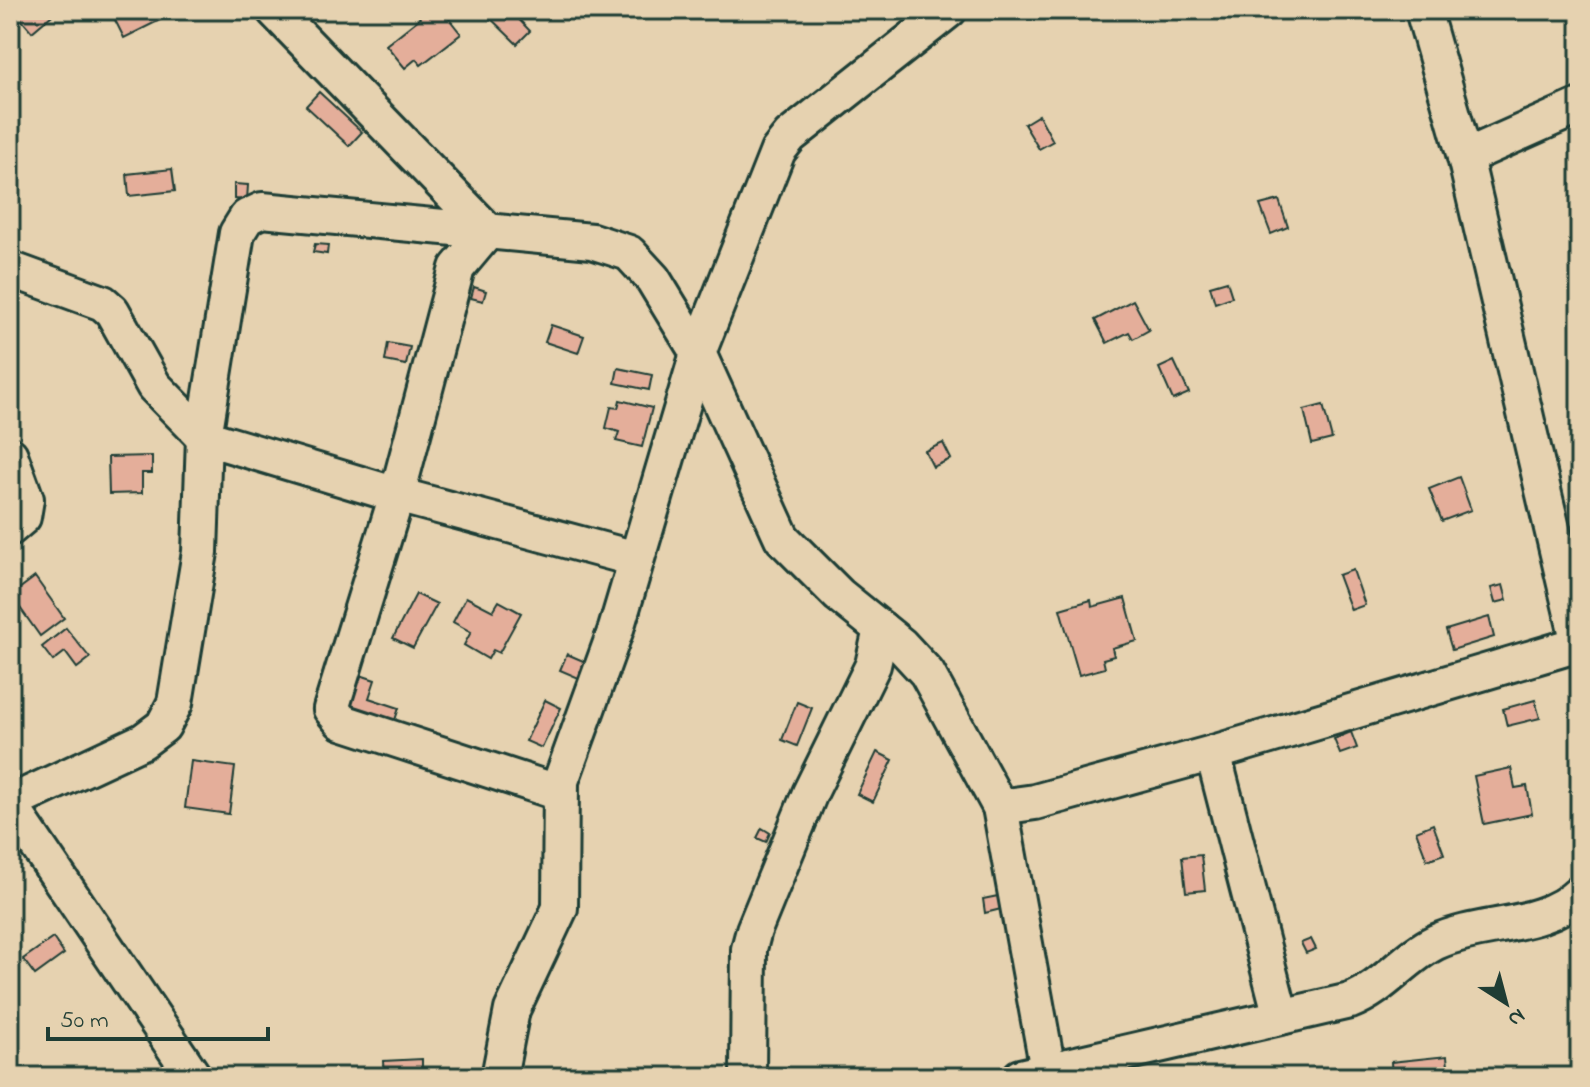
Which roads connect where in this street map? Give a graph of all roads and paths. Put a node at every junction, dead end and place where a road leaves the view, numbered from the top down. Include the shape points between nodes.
1 (274, 10) edge
2 (949, 10) edge
3 (1423, 10) edge
4 (1580, 106) edge
5 (1465, 157) junction
6 (488, 231) junction
7 (10, 269) edge
8 (698, 353) junction
9 (204, 437) junction
10 (10, 455) edge
11 (397, 495) junction
12 (10, 528) edge
13 (636, 559) junction
14 (881, 629) junction
15 (1580, 646) edge
16 (1213, 753) junction
17 (560, 793) junction
18 (10, 804) edge
19 (1000, 807) junction
20 (1580, 893) edge
21 (1281, 1017) junction
22 (1034, 1074) edge
23 (194, 1077) edge
24 (499, 1077) edge
25 (748, 1077) edge

1 - 6 street
2 - 8 street via 778,151
3 - 5 street
4 - 5 street
5 - 15 street
6 - 8 street via 592,241 629,253 653,279
6 - 9 street via 262,210 247,217 237,233
6 - 11 street via 457,268
7 - 9 street via 103,303 154,386
8 - 13 street
8 - 14 street via 782,538
9 - 11 street
9 - 18 street via 200,552 175,703 163,726 143,741
10 - 12 street via 26,499 23,517
11 - 13 street
11 - 17 street via 331,709 335,717
13 - 17 street
14 - 19 street via 927,673
14 - 25 street via 873,665 810,793 754,930 749,949
15 - 16 street
16 - 19 street
16 - 21 street
17 - 24 street via 560,908 512,1010
18 - 23 street
19 - 22 street
20 - 21 street via 1557,910 1435,943 1370,993
21 - 22 street

